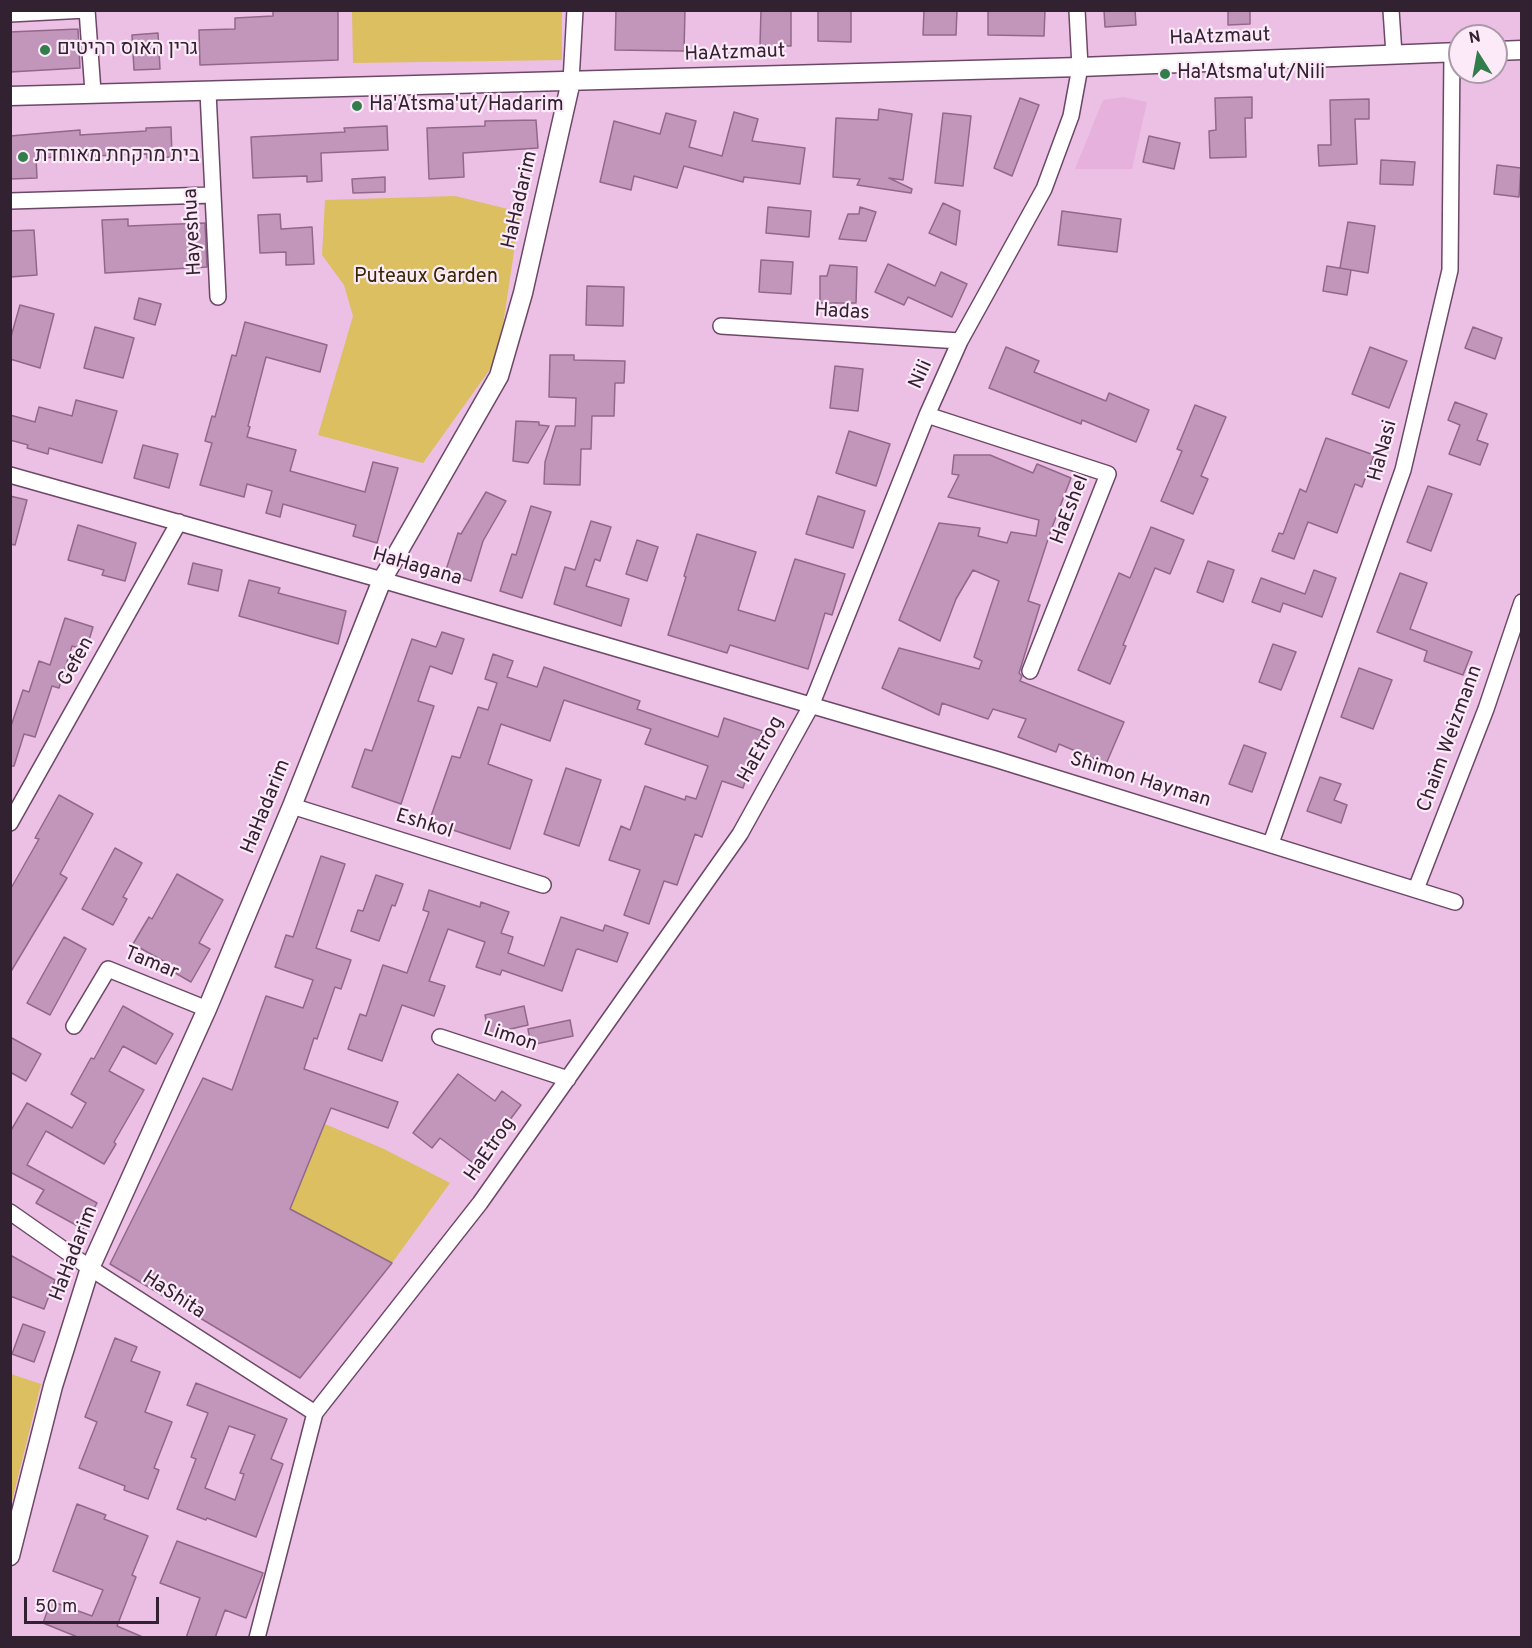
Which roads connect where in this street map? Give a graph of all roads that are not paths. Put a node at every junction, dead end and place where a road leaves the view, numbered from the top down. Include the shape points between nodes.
1 (87, 10) edge
2 (575, 10) edge
3 (1077, 10) edge
4 (1391, 10) edge
5 (10, 14) edge
6 (1448, 52) edge
7 (1394, 54) junction
8 (1080, 67) junction
9 (571, 81) junction
10 (1455, 84) edge
11 (93, 92) junction
12 (208, 92) junction
13 (10, 96) edge
14 (213, 195) junction
15 (10, 201) edge
16 (218, 297) dead end
17 (721, 326) dead end
18 (960, 340) junction
19 (927, 415) junction
20 (10, 475) edge
21 (179, 522) junction
22 (382, 580) junction
23 (1521, 602) edge
24 (1030, 671) dead end
25 (811, 706) junction
26 (292, 806) junction
27 (11, 822) edge
28 (1271, 843) junction
29 (543, 885) dead end
30 (1416, 889) junction
31 (1455, 902) dead end
32 (207, 1009) junction
33 (74, 1026) dead end
34 (440, 1037) dead end
35 (568, 1079) junction
36 (10, 1212) edge
37 (90, 1268) junction
38 (315, 1413) junction
39 (10, 1556) edge
40 (256, 1638) edge

1 - 5 street
1 - 11 street
2 - 9 street
3 - 8 street, Nili
4 - 7 street
6 - 7 street, HaAtzmaut
7 - 8 street, HaAtzmaut
8 - 9 street, HaAtzmaut
8 - 18 street, Nili via 1071,116 1044,189
9 - 12 street, HaAtzmaut
9 - 22 street, HaHadarim via 499,376
10 - 28 street, HaNasi via 1450,270 1403,470
11 - 12 street, HaAtzmaut
11 - 13 street, HaAtzmaut
12 - 14 street, Hayeshua
14 - 15 street
14 - 16 street, Hayeshua
17 - 18 street, Hadas
18 - 19 street, Nili
19 - 24 street, HaEshel via 1108,474
19 - 25 street, Nili
20 - 21 street, HaHagana
21 - 22 street, HaHagana
21 - 27 street, Gefen
22 - 25 street, HaHagana
22 - 26 street, HaHadarim
23 - 30 street, Chaim Weizmann via 1486,709
25 - 28 street, Shimon Hayman
25 - 35 street, HaEtrog via 740,834
26 - 29 street, Eshkol
26 - 32 street, HaHadarim
28 - 30 street, Shimon Hayman
30 - 31 street, Shimon Hayman
32 - 33 street, Tamar via 108,969
32 - 37 street, HaHadarim
34 - 35 street, Limon
35 - 38 street, HaEtrog via 480,1203
36 - 37 street, HaShita
37 - 38 street, HaShita
37 - 39 street, HaHadarim via 53,1386
38 - 40 street, HaEtrog

